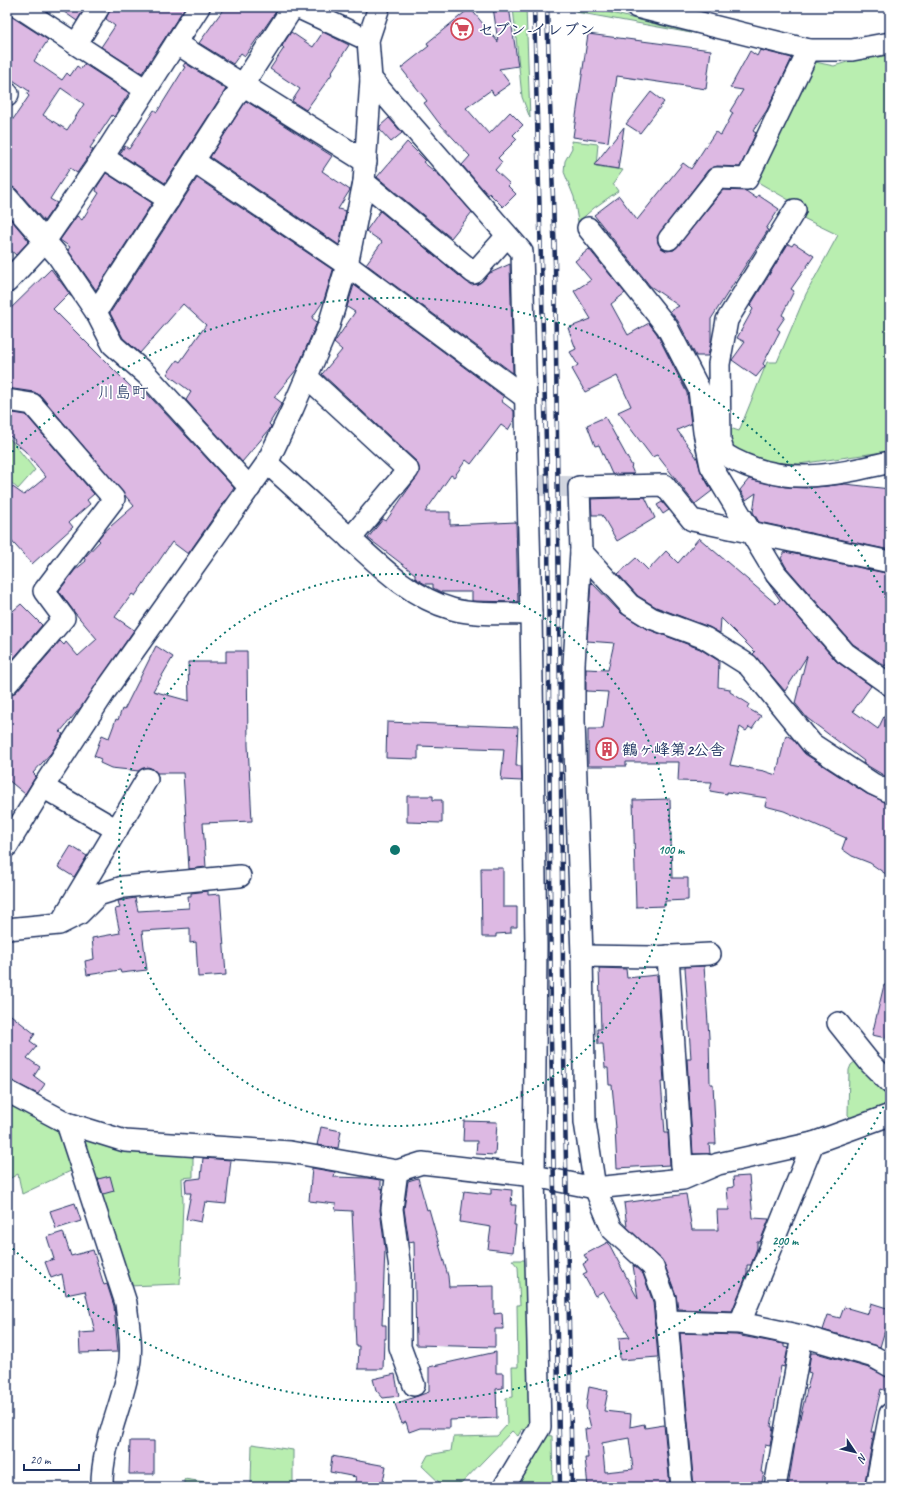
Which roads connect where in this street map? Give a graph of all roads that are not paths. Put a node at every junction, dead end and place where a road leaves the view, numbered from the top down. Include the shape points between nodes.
1 (19, 7) edge
2 (99, 7) edge
3 (199, 7) edge
4 (379, 7) edge
5 (637, 7) edge
6 (301, 8) edge
7 (368, 40) junction
8 (77, 43) junction
9 (176, 43) junction
10 (890, 43) edge
11 (809, 50) junction
12 (371, 79) junction
13 (243, 85) junction
14 (146, 90) junction
15 (7, 93) edge
16 (7, 96) edge
17 (103, 157) junction
18 (194, 161) junction
19 (365, 172) junction
20 (8, 199) edge
21 (168, 200) junction
22 (795, 210) dead end
23 (588, 228) dead end
24 (507, 236) junction
25 (669, 239) dead end
26 (45, 241) junction
27 (347, 265) junction
28 (7, 282) edge
29 (96, 312) junction
30 (307, 377) junction
31 (526, 398) junction
32 (7, 400) edge
33 (713, 443) junction
34 (267, 462) junction
35 (890, 462) edge
36 (250, 488) junction
37 (751, 533) junction
38 (350, 539) junction
39 (581, 551) junction
40 (890, 562) edge
41 (531, 614) junction
42 (7, 684) edge
43 (890, 685) edge
44 (147, 779) dead end
45 (43, 786) junction
46 (890, 792) edge
47 (117, 830) junction
48 (7, 846) edge
49 (240, 876) dead end
50 (59, 924) junction
51 (7, 929) edge
52 (710, 954) dead end
53 (582, 956) junction
54 (668, 956) junction
55 (838, 1023) dead end
56 (890, 1083) edge
57 (7, 1091) edge
58 (890, 1114) edge
59 (67, 1123) junction
60 (813, 1143) junction
61 (718, 1164) junction
62 (397, 1171) junction
63 (534, 1176) junction
64 (595, 1188) junction
65 (666, 1321) junction
66 (740, 1323) junction
67 (802, 1336) junction
68 (890, 1366) edge
69 (414, 1385) dead end
70 (890, 1414) edge
71 (102, 1487) edge
72 (504, 1487) edge
73 (682, 1487) edge
74 (775, 1487) edge
75 (876, 1487) edge

1 - 8 street
2 - 8 street
3 - 9 street
4 - 7 street
5 - 11 street
6 - 7 street
6 - 13 street
7 - 12 street
8 - 14 street
9 - 13 street
9 - 14 street
10 - 11 street via 852,50
11 - 25 street via 747,179 717,178
12 - 19 street
12 - 24 street
13 - 18 street
13 - 19 street
14 - 17 street
15 - 16 street
17 - 21 street
17 - 26 street
18 - 21 street
18 - 27 street
19 - 24 street via 474,273
19 - 27 street
20 - 26 street
21 - 29 street
22 - 33 street via 726,320 718,364
23 - 33 street via 667,327 700,389
24 - 31 street via 522,252
26 - 28 street
26 - 29 street
27 - 30 street via 329,325
27 - 31 street
29 - 36 street via 113,345 147,375
30 - 34 street
30 - 38 street via 408,470
31 - 41 street
32 - 42 street via 32,404 114,499 44,591 64,618
33 - 35 street via 740,464 784,476 842,473
33 - 37 street via 711,466
34 - 36 street
34 - 38 street
36 - 45 street via 148,630
37 - 39 street via 692,520 664,486 579,487
37 - 40 street
37 - 43 street via 776,574 845,653
38 - 41 street via 386,573 438,605 481,613
39 - 46 street via 630,605 651,618 704,638 748,665 812,744 873,784
39 - 53 street via 574,664 574,721
41 - 63 street via 536,946
44 - 47 street
45 - 47 street
45 - 48 street
47 - 50 street
49 - 50 street via 124,887 98,895 79,914
50 - 51 street
52 - 54 street
53 - 54 street
53 - 64 street via 585,1122
54 - 61 street via 682,1166
55 - 56 street via 870,1063
57 - 59 street
58 - 60 street
59 - 62 street via 125,1141 290,1152
59 - 71 street via 126,1302 129,1332 130,1365 105,1451
60 - 61 street
60 - 66 street
61 - 64 street via 683,1179
62 - 63 street via 422,1163
62 - 69 street via 392,1209 400,1269 400,1347
63 - 64 street
63 - 72 street via 540,1427
64 - 65 street via 612,1229 653,1267 665,1299
65 - 66 street
65 - 73 street
66 - 67 street
67 - 68 street via 874,1357
67 - 74 street
70 - 75 street

